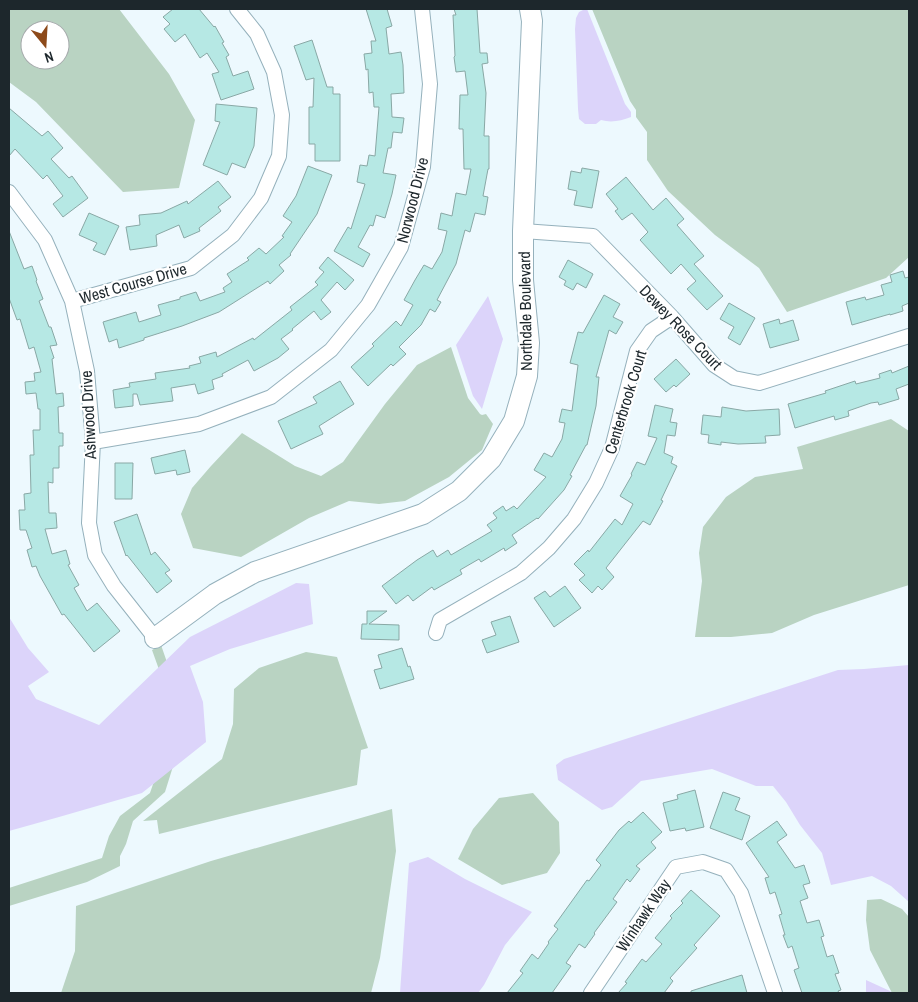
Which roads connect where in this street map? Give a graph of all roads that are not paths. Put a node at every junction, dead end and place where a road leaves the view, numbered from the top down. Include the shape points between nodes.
1 (237, 9) edge
2 (422, 9) edge
3 (530, 9) edge
4 (9, 192) edge
5 (523, 230) junction
6 (72, 301) junction
7 (672, 317) junction
8 (909, 336) edge
9 (93, 442) junction
10 (436, 634) dead end
11 (155, 638) joint
12 (591, 993) edge
13 (775, 993) edge

1 - 6 street, West Course Drive via 257,34 274,72 282,115 279,156 261,198 233,235 191,268
2 - 9 street, Norwood Drive via 430,84 423,167 401,247 368,305 331,350 271,397 199,424
3 - 5 street, Northdale Boulevard
4 - 6 street, Ashwood Drive via 45,240
5 - 7 street, Dewey Rose Court via 593,236
5 - 11 street, Northdale Boulevard via 523,280 529,343 527,376 514,421 491,459 459,492 422,514 255,572 215,594
6 - 9 street, Ashwood Drive via 87,371
7 - 8 street, Dewey Rose Court via 714,365 734,378 758,383
7 - 10 street, Centerbrook Court via 651,331 637,352 612,448 596,484 574,519 521,573 440,620
9 - 11 street, Ashwood Drive via 89,524 95,555 114,586
12 - 13 street, Winhawk Way via 676,867 703,862 726,870 741,893

